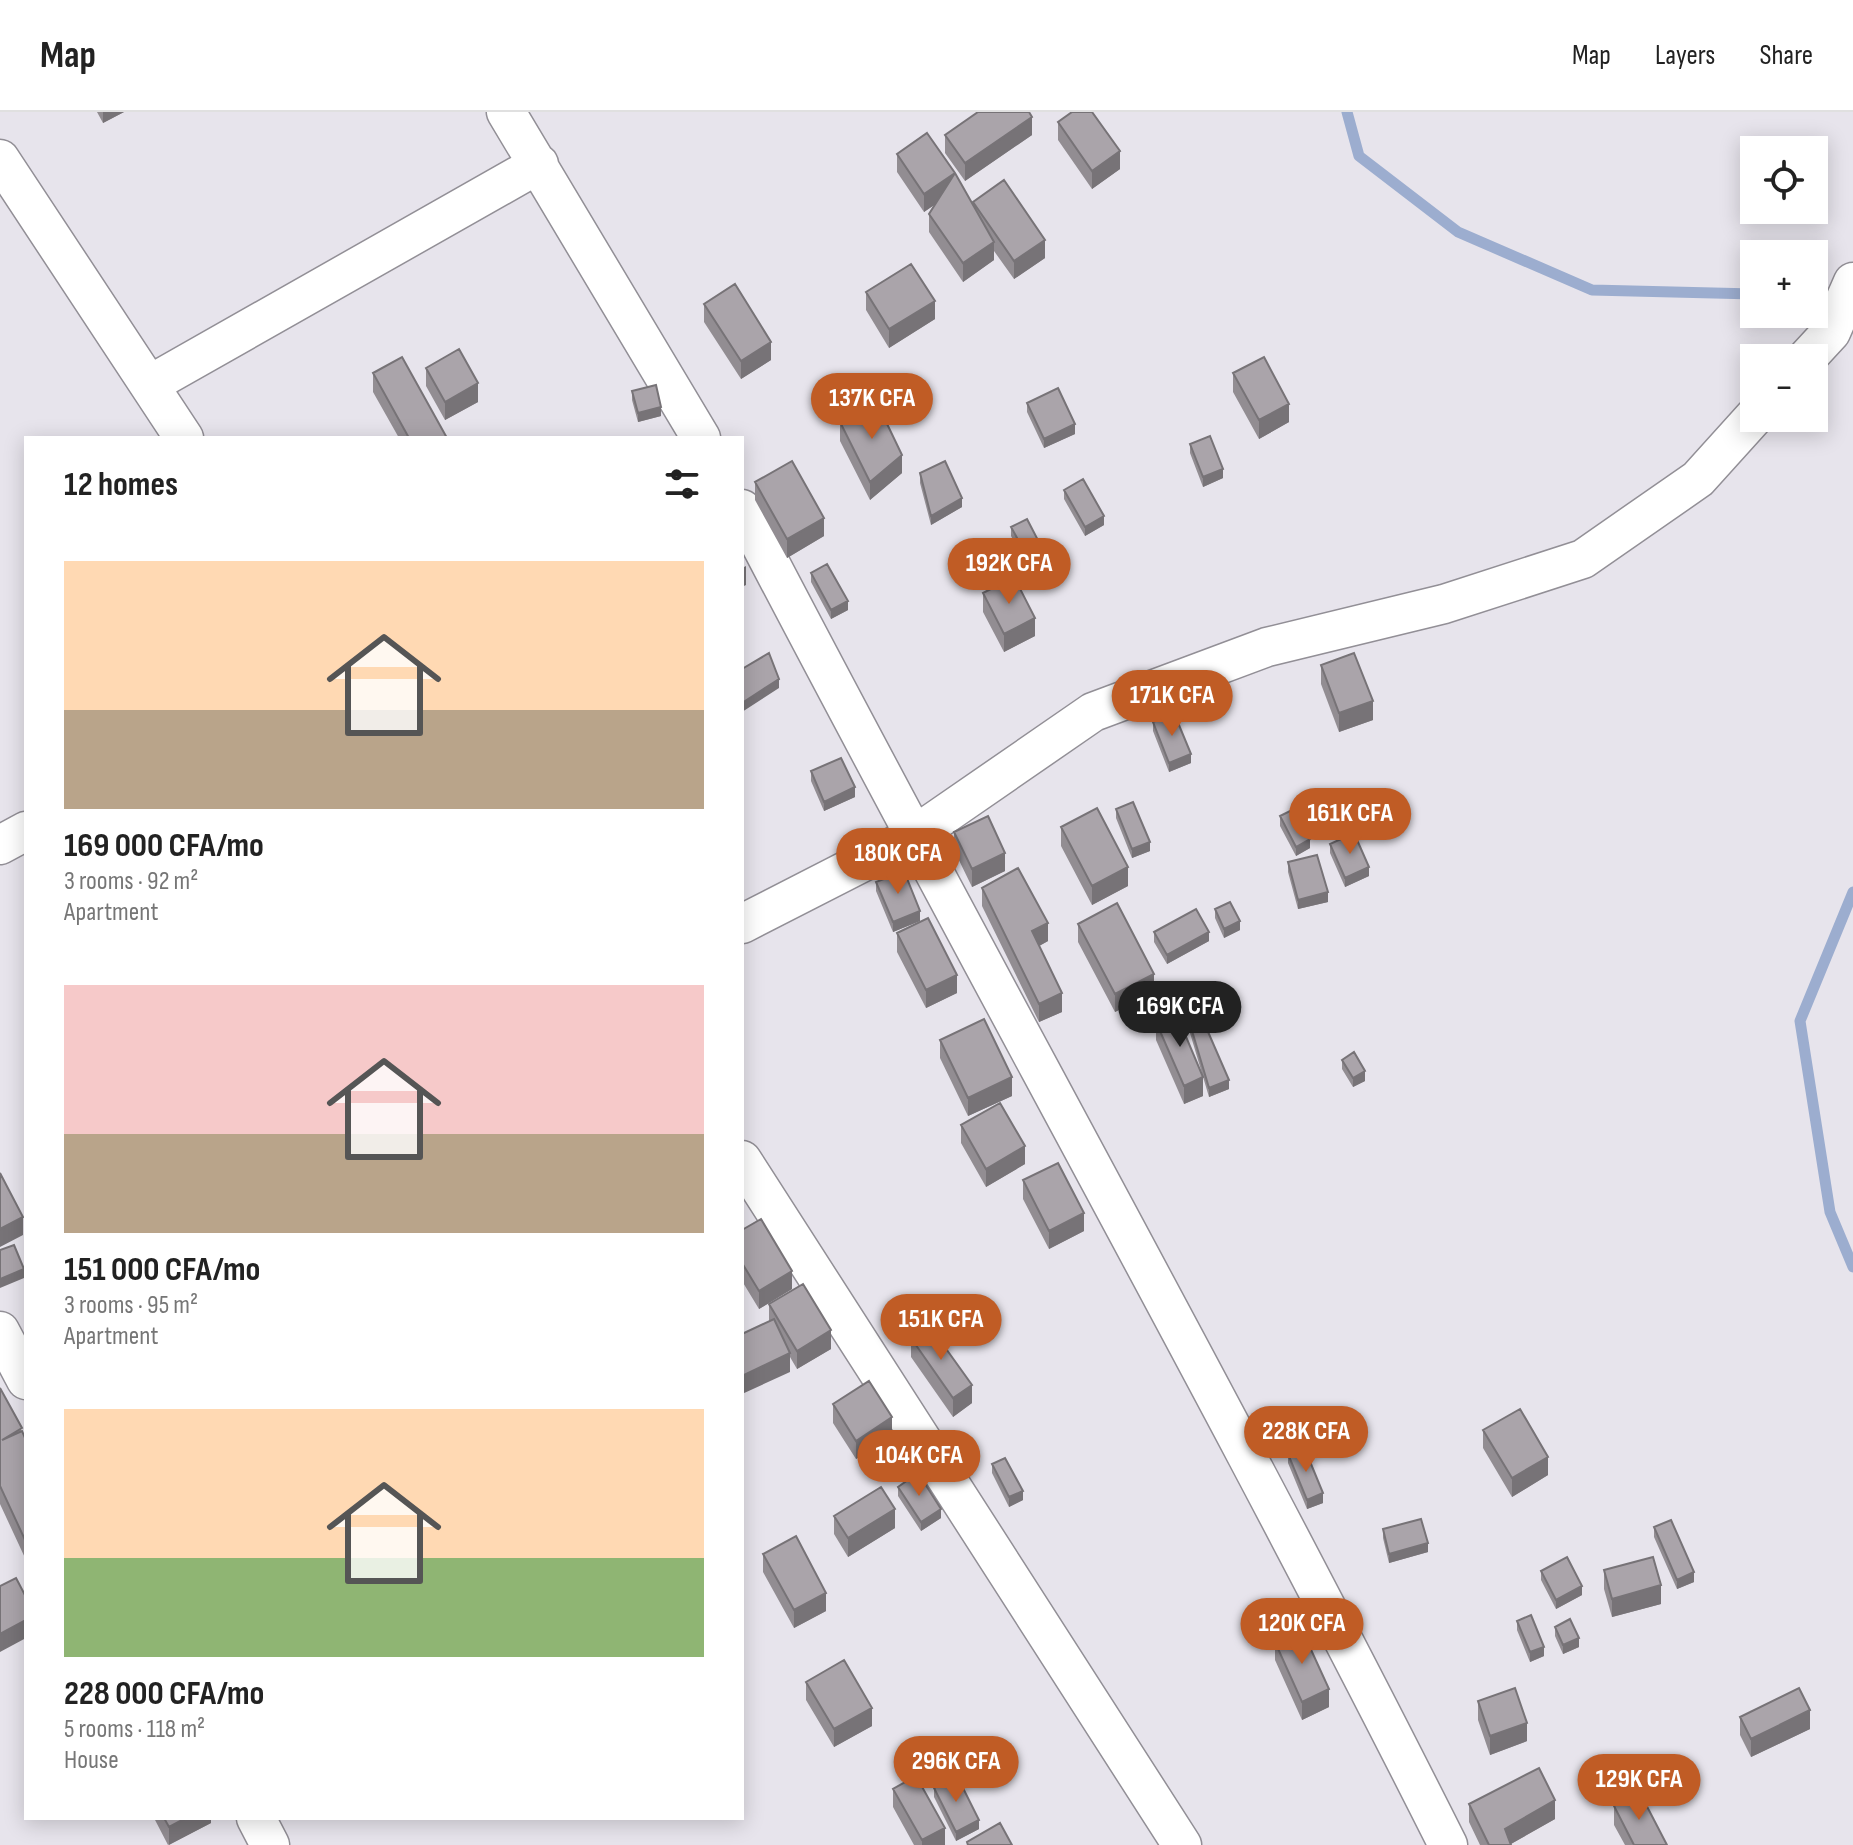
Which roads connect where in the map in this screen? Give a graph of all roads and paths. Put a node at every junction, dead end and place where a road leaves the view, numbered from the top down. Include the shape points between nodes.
1 (506, 112) edge
2 (0, 159) edge
3 (539, 164) junction
4 (1853, 282) edge
5 (1820, 344) edge
6 (149, 385) junction
7 (1740, 432) edge
8 (183, 436) edge
9 (700, 436) edge
10 (744, 513) edge
11 (24, 832) edge
12 (912, 837) junction
13 (0, 845) edge
14 (744, 923) edge
15 (744, 1163) edge
16 (24, 1315) edge
17 (0, 1329) edge
18 (24, 1376) edge
19 (257, 1820) edge
20 (270, 1845) edge
21 (1182, 1845) edge
22 (1448, 1845) edge

1 - 3 street
2 - 6 street
3 - 6 street
3 - 9 street
4 - 5 street via 1831,332
6 - 8 street
7 - 12 street via 1698,479 1583,559 1444,604 1267,647 1093,712
10 - 12 street
11 - 13 street
12 - 14 street
12 - 22 street via 1309,1567
15 - 21 street
16 - 17 street
17 - 18 street
19 - 20 street

